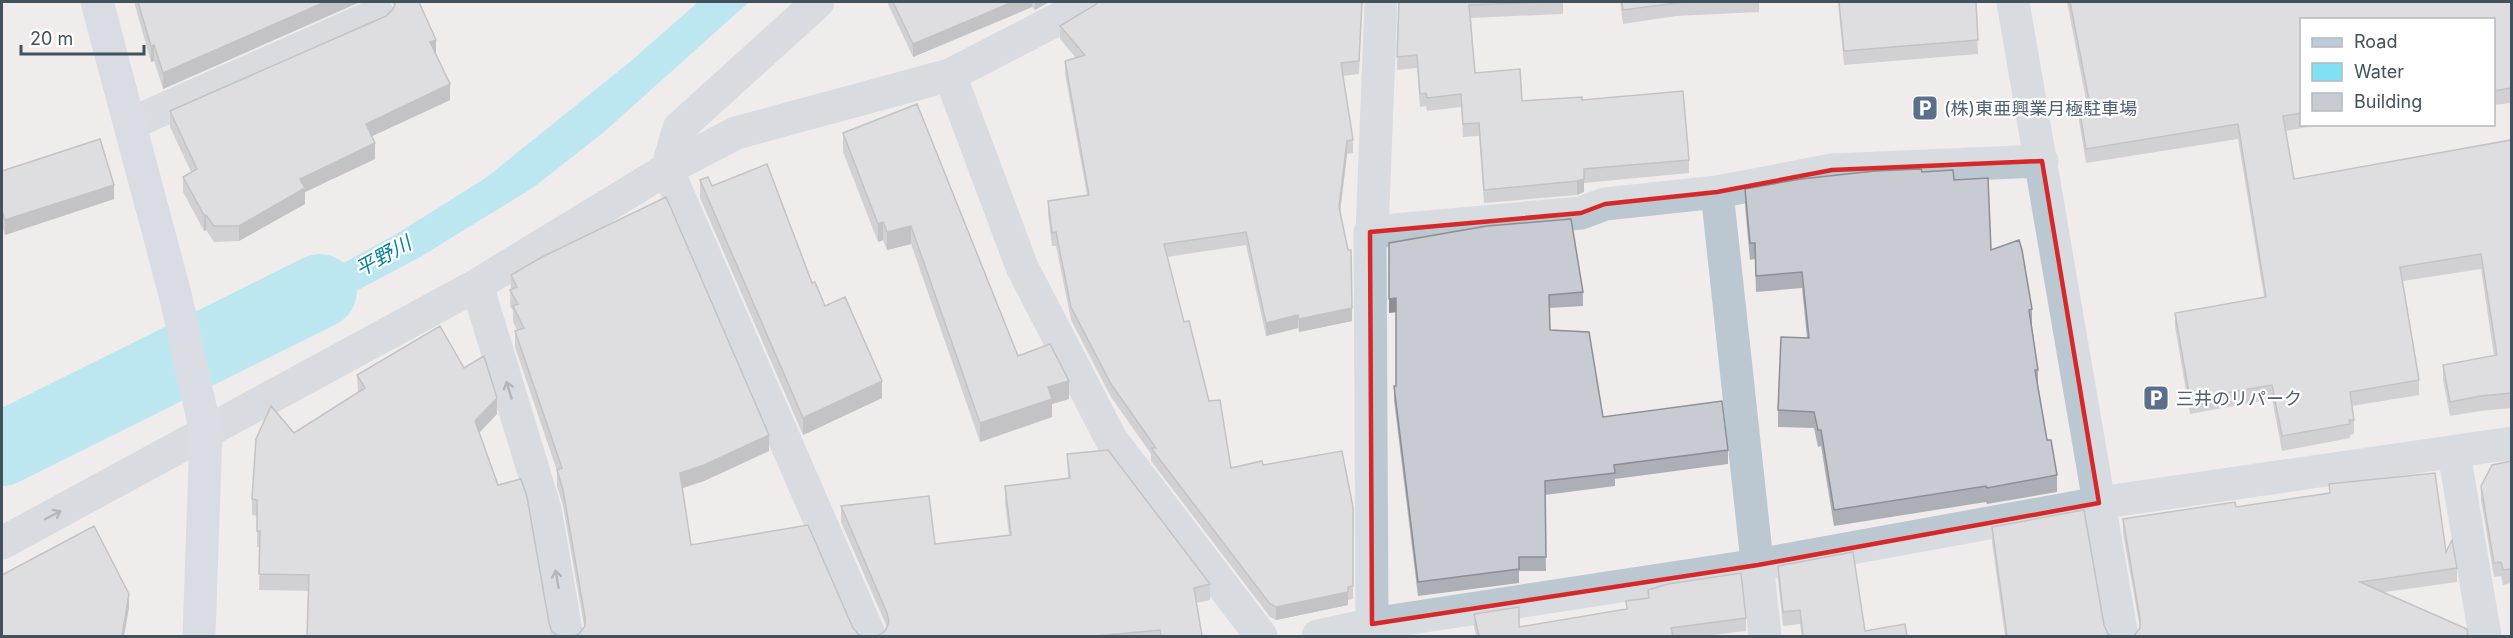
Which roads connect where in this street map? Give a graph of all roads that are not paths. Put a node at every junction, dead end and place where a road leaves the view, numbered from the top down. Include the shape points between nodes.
1 (97, 2) edge
2 (818, 2) edge
3 (1085, 2) edge
4 (1381, 2) edge
5 (2013, 2) edge
6 (378, 14) dead end
7 (950, 75) junction
8 (130, 124) junction
9 (2042, 161) junction
10 (667, 169) junction
11 (1717, 192) junction
12 (1372, 232) junction
13 (477, 285) junction
14 (203, 420) junction
15 (2511, 442) edge
16 (2454, 453) junction
17 (2099, 503) junction
18 (2, 543) edge
19 (1758, 565) junction
20 (1372, 624) junction
21 (199, 636) edge
22 (567, 636) edge
23 (870, 636) edge
24 (1261, 636) edge
25 (1318, 636) edge
26 (1765, 636) edge
27 (2122, 636) edge
28 (2485, 636) edge

1 - 8 street
2 - 10 street via 680,128
3 - 7 street
4 - 12 street
5 - 9 street
6 - 8 street
7 - 10 street via 736,133
7 - 24 street via 1022,267 1111,439
8 - 14 street
9 - 11 street via 1832,170
9 - 17 street
10 - 13 street
10 - 23 street
11 - 12 street via 1605,204 1581,213
11 - 19 street
12 - 20 street
13 - 14 street
22 -> 13 street via 546,509
18 -> 14 street
14 - 21 street
15 - 16 street
16 - 17 street
16 - 28 street
17 - 19 street
17 - 27 street
19 - 20 street
19 - 26 street
20 - 25 street

